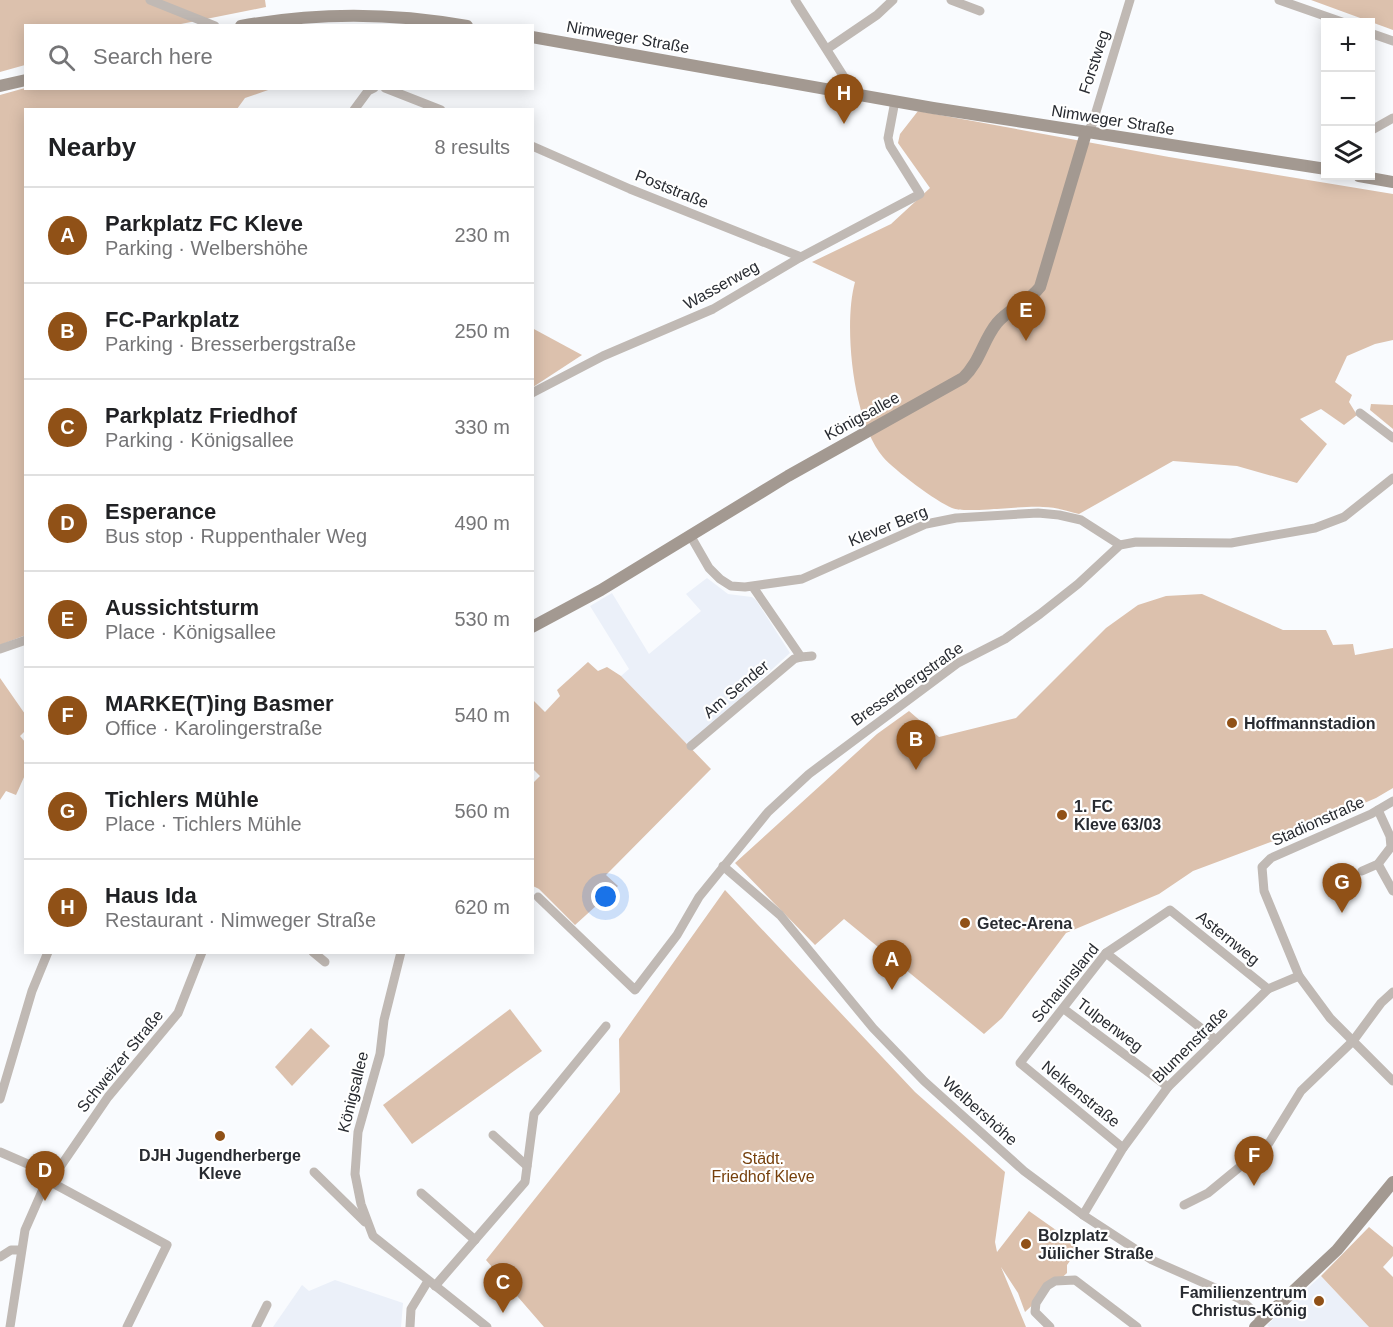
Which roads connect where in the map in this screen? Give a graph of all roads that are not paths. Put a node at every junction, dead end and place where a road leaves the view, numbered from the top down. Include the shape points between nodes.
1 (150, 0) edge
2 (795, 0) edge
3 (892, 0) edge
4 (951, 0) edge
5 (1130, 0) edge
6 (1279, 0) edge
7 (980, 10) dead end
8 (1331, 18) edge
9 (210, 24) edge
10 (252, 24) edge
11 (453, 24) edge
12 (1375, 34) edge
13 (534, 37) edge
14 (1393, 41) edge
15 (827, 49) junction
16 (24, 80) edge
17 (0, 86) edge
18 (370, 90) edge
19 (390, 90) edge
20 (846, 92) junction
21 (895, 101) junction
22 (355, 108) edge
23 (436, 108) edge
24 (1393, 118) edge
25 (1375, 129) edge
26 (1086, 133) junction
27 (534, 147) edge
28 (1321, 167) edge
29 (1375, 179) edge
30 (1393, 182) edge
31 (801, 257) junction
32 (534, 392) edge
33 (1360, 413) dead end
34 (1393, 438) edge
35 (1393, 478) edge
36 (690, 535) junction
37 (1120, 545) junction
38 (753, 587) junction
39 (534, 626) edge
40 (24, 642) edge
41 (0, 649) edge
42 (812, 656) dead end
43 (801, 657) junction
44 (691, 746) dead end
45 (1393, 801) edge
46 (1378, 810) junction
47 (1378, 864) junction
48 (723, 866) junction
49 (1362, 871) dead end
50 (1393, 891) edge
51 (538, 897) dead end
52 (1170, 910) joint
53 (1106, 953) junction
54 (47, 954) edge
55 (201, 954) edge
56 (315, 954) edge
57 (400, 954) edge
58 (325, 962) dead end
59 (1299, 976) junction
60 (1268, 989) junction
61 (1393, 992) edge
62 (1064, 1009) junction
63 (606, 1026) dead end
64 (1216, 1040) junction
65 (1353, 1041) junction
66 (1020, 1064) joint
67 (1393, 1081) edge
68 (1168, 1087) junction
69 (0, 1099) edge
70 (493, 1135) dead end
71 (1123, 1148) junction
72 (0, 1152) edge
73 (527, 1166) junction
74 (314, 1172) dead end
75 (47, 1180) junction
76 (1393, 1182) edge
77 (422, 1193) dead end
78 (1184, 1205) dead end
79 (1083, 1215) junction
80 (366, 1223) junction
81 (475, 1240) junction
82 (21, 1250) junction
83 (0, 1257) edge
84 (432, 1284) junction
85 (267, 1305) dead end
86 (1259, 1324) edge
87 (10, 1327) edge
88 (127, 1327) edge
89 (256, 1327) edge
90 (410, 1327) edge
91 (487, 1327) edge
92 (1050, 1327) edge
93 (1137, 1327) edge

1 - 9 street
2 - 15 street
3 - 15 street via 878,15
4 - 7 street
5 - 26 street, Forstweg via 1092,125
6 - 8 street
10 - 11 main road via 351,14
12 - 14 street
13 - 20 main road, Nimweger Straße
15 - 20 street via 844,77
16 - 17 main road
18 - 22 street
19 - 23 street
20 - 21 main road, Nimweger Straße
21 - 26 main road, Nimweger Straße
21 - 31 street, Wasserweg via 890,146 920,194
24 - 25 street
26 - 28 main road, Nimweger Straße
26 - 36 main road, Königsallee via 1040,287 999,321 971,370 952,386 798,470
27 - 31 street, Poststraße
29 - 30 main road
31 - 32 street, Wasserweg via 713,309 579,367
33 - 34 street
35 - 37 street via 1344,517 1315,528 1231,543
36 - 38 street, Klever Berg via 720,579 731,586
36 - 39 main road, Königsallee
37 - 38 street, Klever Berg via 1081,520 1059,515 956,518 926,525 802,579
37 - 48 street, Bresserbergstraße via 1040,614 1005,639 958,663 809,774 768,812
38 - 43 street
40 - 41 street
42 - 43 street, Am Sender
43 - 44 street, Am Sender
45 - 46 street, Stadionstraße
46 - 47 street via 1390,836 1390,847
46 - 59 street, Stadionstraße via 1271,858 1262,867 1264,891
47 - 49 street
47 - 50 street
48 - 51 street, Bresserbergstraße via 635,990
48 - 79 street, Welbershöhe via 780,915 873,1029 924,1081 1024,1171
52 - 53 street, Schauinsland
52 - 60 street, Asternweg
53 - 62 street, Schauinsland
53 - 64 street
54 - 69 street
55 - 75 street, Schweizer Straße via 178,1013 108,1097
56 - 58 street
57 - 80 street, Königsallee via 355,1153 355,1174
59 - 60 street, Blumenstraße
59 - 65 street, Stadionstraße
60 - 64 street, Blumenstraße
61 - 65 street
62 - 66 street, Schauinsland
62 - 68 street, Tulpenweg
63 - 73 street via 534,1114
64 - 68 street, Blumenstraße
65 - 67 street, Stadionstraße
65 - 78 street via 1301,1091 1269,1143 1208,1193
66 - 71 street, Nelkenstraße
68 - 71 street, Blumenstraße
70 - 73 street
71 - 79 street, Blumenstraße
72 - 75 street via 30,1165
73 - 81 street via 525,1182
74 - 80 street
75 - 82 street, Schweizer Straße via 25,1230
75 - 88 street via 167,1245
76 - 86 main road via 1337,1250
77 - 81 street
79 - 86 street, Welbershöhe via 1152,1260 1240,1299
80 - 84 street, Königsallee via 373,1236
81 - 84 street
82 - 83 street via 10,1250
82 - 87 street, Schweizer Straße
84 - 90 street via 411,1309
84 - 91 street, Königsallee
85 - 89 street
92 - 93 street via 1035,1312 1040,1295 1055,1281 1075,1280

